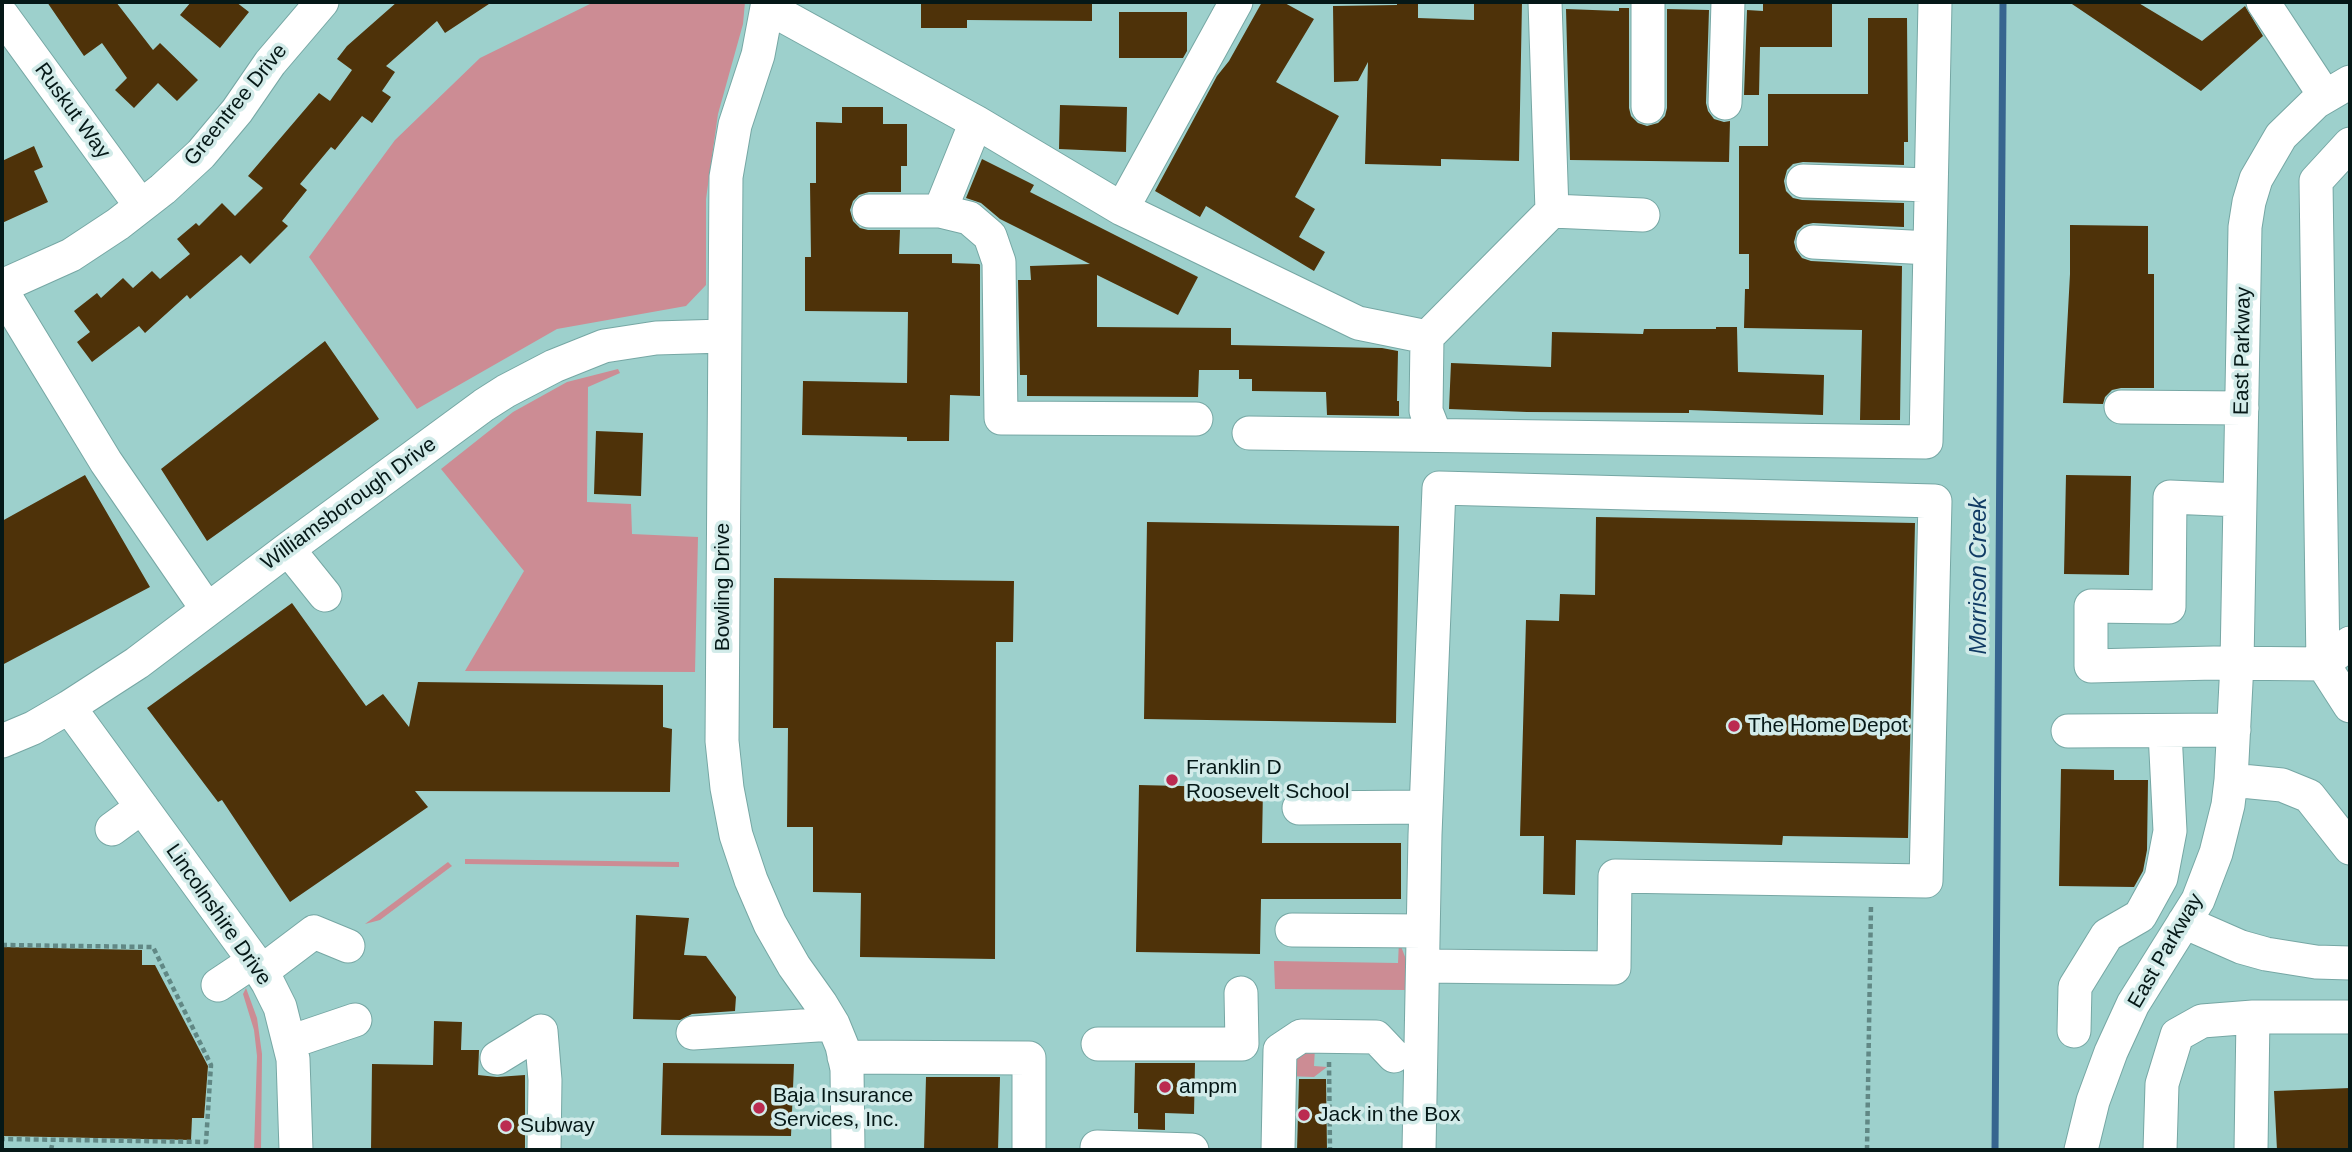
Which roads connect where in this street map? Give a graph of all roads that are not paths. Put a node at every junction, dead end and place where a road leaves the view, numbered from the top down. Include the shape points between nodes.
1 (1236, 2) edge
2 (1545, 2) edge
3 (1648, 2) edge
4 (1728, 2) edge
5 (1935, 2) edge
6 (2263, 2) edge
7 (316, 4) edge
8 (768, 4) edge
9 (2, 15) edge
10 (2338, 89) edge
11 (1725, 103) dead end
12 (1648, 107) dead end
13 (976, 121) junction
14 (2350, 144) edge
15 (1803, 181) dead end
16 (1930, 185) junction
17 (141, 206) junction
18 (1122, 209) junction
19 (869, 211) dead end
20 (940, 211) junction
21 (1552, 211) junction
22 (1643, 215) dead end
23 (1813, 242) dead end
24 (1930, 248) junction
25 (2, 288) edge
26 (724, 336) junction
27 (1427, 337) junction
28 (2121, 407) dead end
29 (2242, 408) junction
30 (1196, 419) dead end
31 (1249, 433) dead end
32 (1435, 435) junction
33 (2240, 500) junction
34 (288, 549) junction
35 (325, 595) dead end
36 (207, 609) junction
37 (2350, 643) edge
38 (2237, 663) junction
39 (2323, 664) junction
40 (2350, 706) edge
41 (69, 707) junction
42 (2234, 730) junction
43 (2068, 731) dead end
44 (2165, 732) junction
45 (2, 741) edge
46 (2231, 780) junction
47 (142, 807) junction
48 (1426, 807) junction
49 (1299, 808) dead end
50 (112, 829) dead end
51 (2350, 848) edge
52 (2184, 922) junction
53 (1292, 930) dead end
54 (1423, 932) junction
55 (348, 946) dead end
56 (2350, 963) edge
57 (1423, 966) junction
58 (258, 967) junction
59 (218, 985) dead end
60 (1241, 993) dead end
61 (2253, 1017) junction
62 (2350, 1017) edge
63 (355, 1020) dead end
64 (833, 1024) junction
65 (2074, 1031) dead end
66 (693, 1033) dead end
67 (290, 1042) junction
68 (1098, 1045) dead end
69 (1343, 1056) road end
70 (1407, 1056) junction
71 (844, 1057) junction
72 (497, 1058) dead end
73 (1097, 1147) dead end
74 (296, 1150) edge
75 (544, 1150) edge
76 (848, 1150) edge
77 (1029, 1150) edge
78 (1192, 1150) edge
79 (1278, 1150) edge
80 (1419, 1150) edge
81 (2081, 1150) edge
82 (2160, 1150) edge
83 (2251, 1150) edge

1 - 18 street
2 - 21 street
3 - 12 street
4 - 11 street
5 - 16 street
6 - 10 street
7 - 17 street, Greentree Drive via 201,154
8 - 13 street
8 - 26 street, Bowling Drive via 726,177
9 - 17 street, Ruskut Way
10 - 29 street, East Parkway via 2297,118 2281,136 2256,179 2249,202
13 - 18 street
13 - 20 street
14 - 39 street via 2316,181
15 - 16 street
16 - 24 street
17 - 25 street, Greentree Drive via 71,255
18 - 27 street via 1358,323
19 - 20 street
20 - 30 street via 969,218 990,236 999,262 1001,418
21 - 22 street
21 - 27 street
23 - 24 street
24 - 32 street via 1926,442
25 - 36 street via 106,462
26 - 34 street, Williamsborough Drive via 631,341 604,346 554,366 484,405
26 - 64 street, Bowling Drive via 722,741 727,788 740,846 770,924
27 - 32 street via 1426,411
28 - 29 street
29 - 33 street, East Parkway
31 - 32 street
33 - 38 street, East Parkway
33 - 38 street via 2170,497 2169,607 2091,606 2091,666
34 - 35 street
34 - 36 street, Williamsborough Drive
36 - 41 street, Williamsborough Drive
37 - 39 street
38 - 39 street
38 - 42 street, East Parkway
39 - 40 street
41 - 45 street, Williamsborough Drive
41 - 47 street, Lincolnshire Drive
42 - 44 street
42 - 46 street, East Parkway
43 - 44 street
44 - 65 street via 2170,831 2161,878 2140,916 2107,935 2075,987
46 - 51 street via 2282,785 2309,796
46 - 52 street, East Parkway via 2216,853
47 - 50 street
47 - 58 street, Lincolnshire Drive
48 - 49 street
48 - 54 street
48 - 57 street via 1439,488 1935,501 1926,881 1615,876 1614,968
52 - 56 street via 2266,954
52 - 81 street, East Parkway via 2133,1004 2111,1052
53 - 54 street
54 - 57 street
55 - 58 street via 314,932
57 - 70 street
58 - 59 street
58 - 67 street, Lincolnshire Drive via 280,1007
60 - 68 street via 1242,1044
61 - 62 street
61 - 82 street via 2202,1021 2177,1035 2162,1084
61 - 83 street
63 - 67 street
64 - 66 street
64 - 71 street, Bowling Drive
67 - 74 street, Lincolnshire Drive
69 - 70 street
70 - 79 street via 1377,1037 1301,1036 1280,1049
70 - 80 street
71 - 76 street, Bowling Drive
71 - 77 street via 1029,1058
72 - 75 street via 541,1031
73 - 78 street

